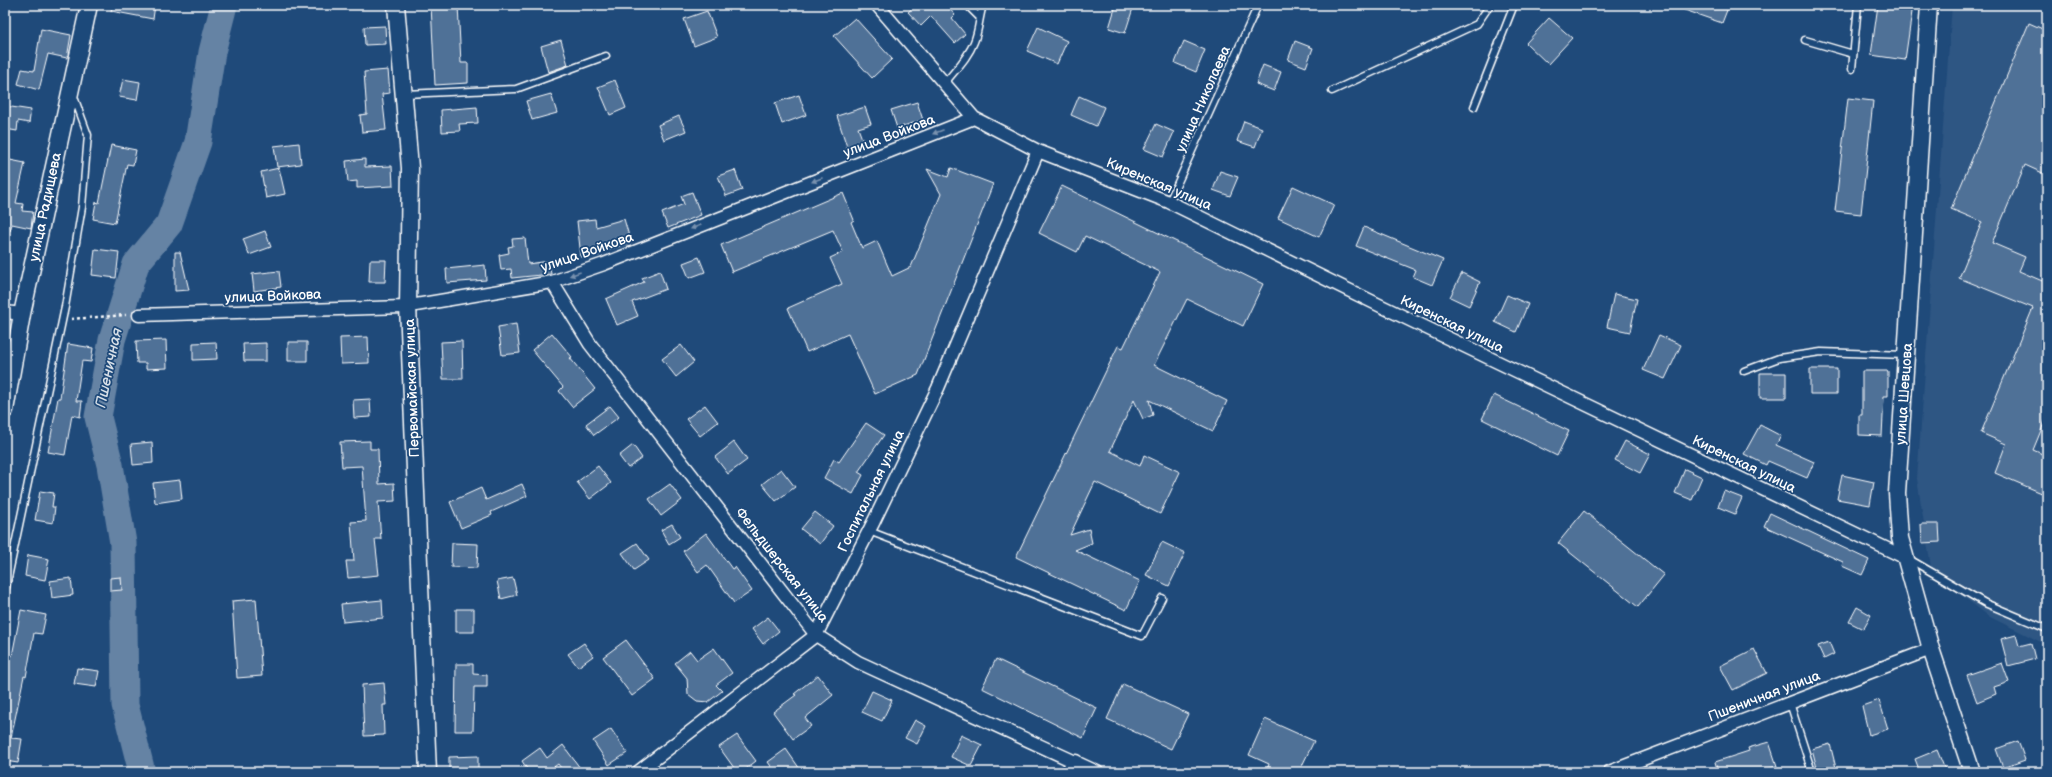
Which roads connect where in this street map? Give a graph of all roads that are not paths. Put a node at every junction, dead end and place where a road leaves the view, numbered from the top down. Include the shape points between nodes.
1 (89, 5) edge
2 (396, 5) edge
3 (877, 5) edge
4 (967, 5) edge
5 (983, 5) edge
6 (1258, 5) edge
7 (1490, 5) edge
8 (1514, 5) edge
9 (1858, 5) edge
10 (1929, 5) edge
11 (979, 17) junction
12 (1805, 40) dead end
13 (1853, 54) junction
14 (606, 56) dead end
15 (1852, 69) dead end
16 (944, 83) junction
17 (72, 89) junction
18 (1332, 91) dead end
19 (403, 94) junction
20 (1474, 107) dead end
21 (974, 118) junction
22 (1038, 151) junction
23 (1169, 202) junction
24 (552, 282) junction
25 (408, 306) junction
26 (5, 312) edge
27 (22, 314) junction
28 (139, 315) dead end
29 (1907, 356) junction
30 (1744, 371) dead end
31 (5, 410) edge
32 (869, 531) junction
33 (1906, 558) junction
34 (5, 592) edge
35 (1162, 598) dead end
36 (2047, 629) edge
37 (816, 635) junction
38 (1931, 649) junction
39 (1790, 703) junction
40 (1076, 761) junction
41 (428, 772) edge
42 (638, 772) edge
43 (1066, 772) edge
44 (1097, 772) edge
45 (1609, 772) edge
46 (1812, 772) edge
47 (1972, 772) edge

1 - 17 main road, улица Радищева
2 - 19 main road, Первомайская улица
3 - 16 street, Киренская улица
4 - 11 lane
5 - 11 lane
6 - 23 lane, улица Николаева
7 - 18 lane via 1477,24
8 - 20 lane
9 - 13 lane
10 - 29 main road, улица Шевцова
11 - 16 lane via 975,41 968,55
12 - 13 lane
13 - 15 lane
14 - 19 lane via 516,89
16 - 21 street, Киренская улица
17 - 27 main road, улица Радищева
17 - 34 lane via 88,136 82,207 63,319
19 - 25 main road, Первомайская улица via 410,168
21 - 22 street, Киренская улица
21 -> 24 street, улица Войкова via 604,264
22 - 23 street, Киренская улица
22 - 32 street, Госпитальная улица via 938,388
23 - 33 street, Киренская улица
24 - 25 street, улица Войкова
24 - 37 street, Фельдшерская улица via 590,344
25 - 28 street, улица Войкова
25 - 41 main road, Первомайская улица
26 - 27 street
27 - 31 main road, улица Радищева
29 - 30 lane via 1821,352 1779,358
29 - 33 main road, улица Шевцова via 1897,493 1900,538
32 - 35 lane via 1142,636
32 - 37 street, Госпитальная улица
33 - 36 lane, Киренская улица via 1985,603
33 - 38 main road, улица Шевцова
37 - 40 street, Фельдшерская улица via 858,662
37 - 42 street, Госпитальная улица
38 - 39 street, Пшеничная улица
38 - 47 main road, улица Шевцова
39 - 45 street, Пшеничная улица
39 - 46 lane
40 - 43 street
40 - 44 street, Фельдшерская улица

